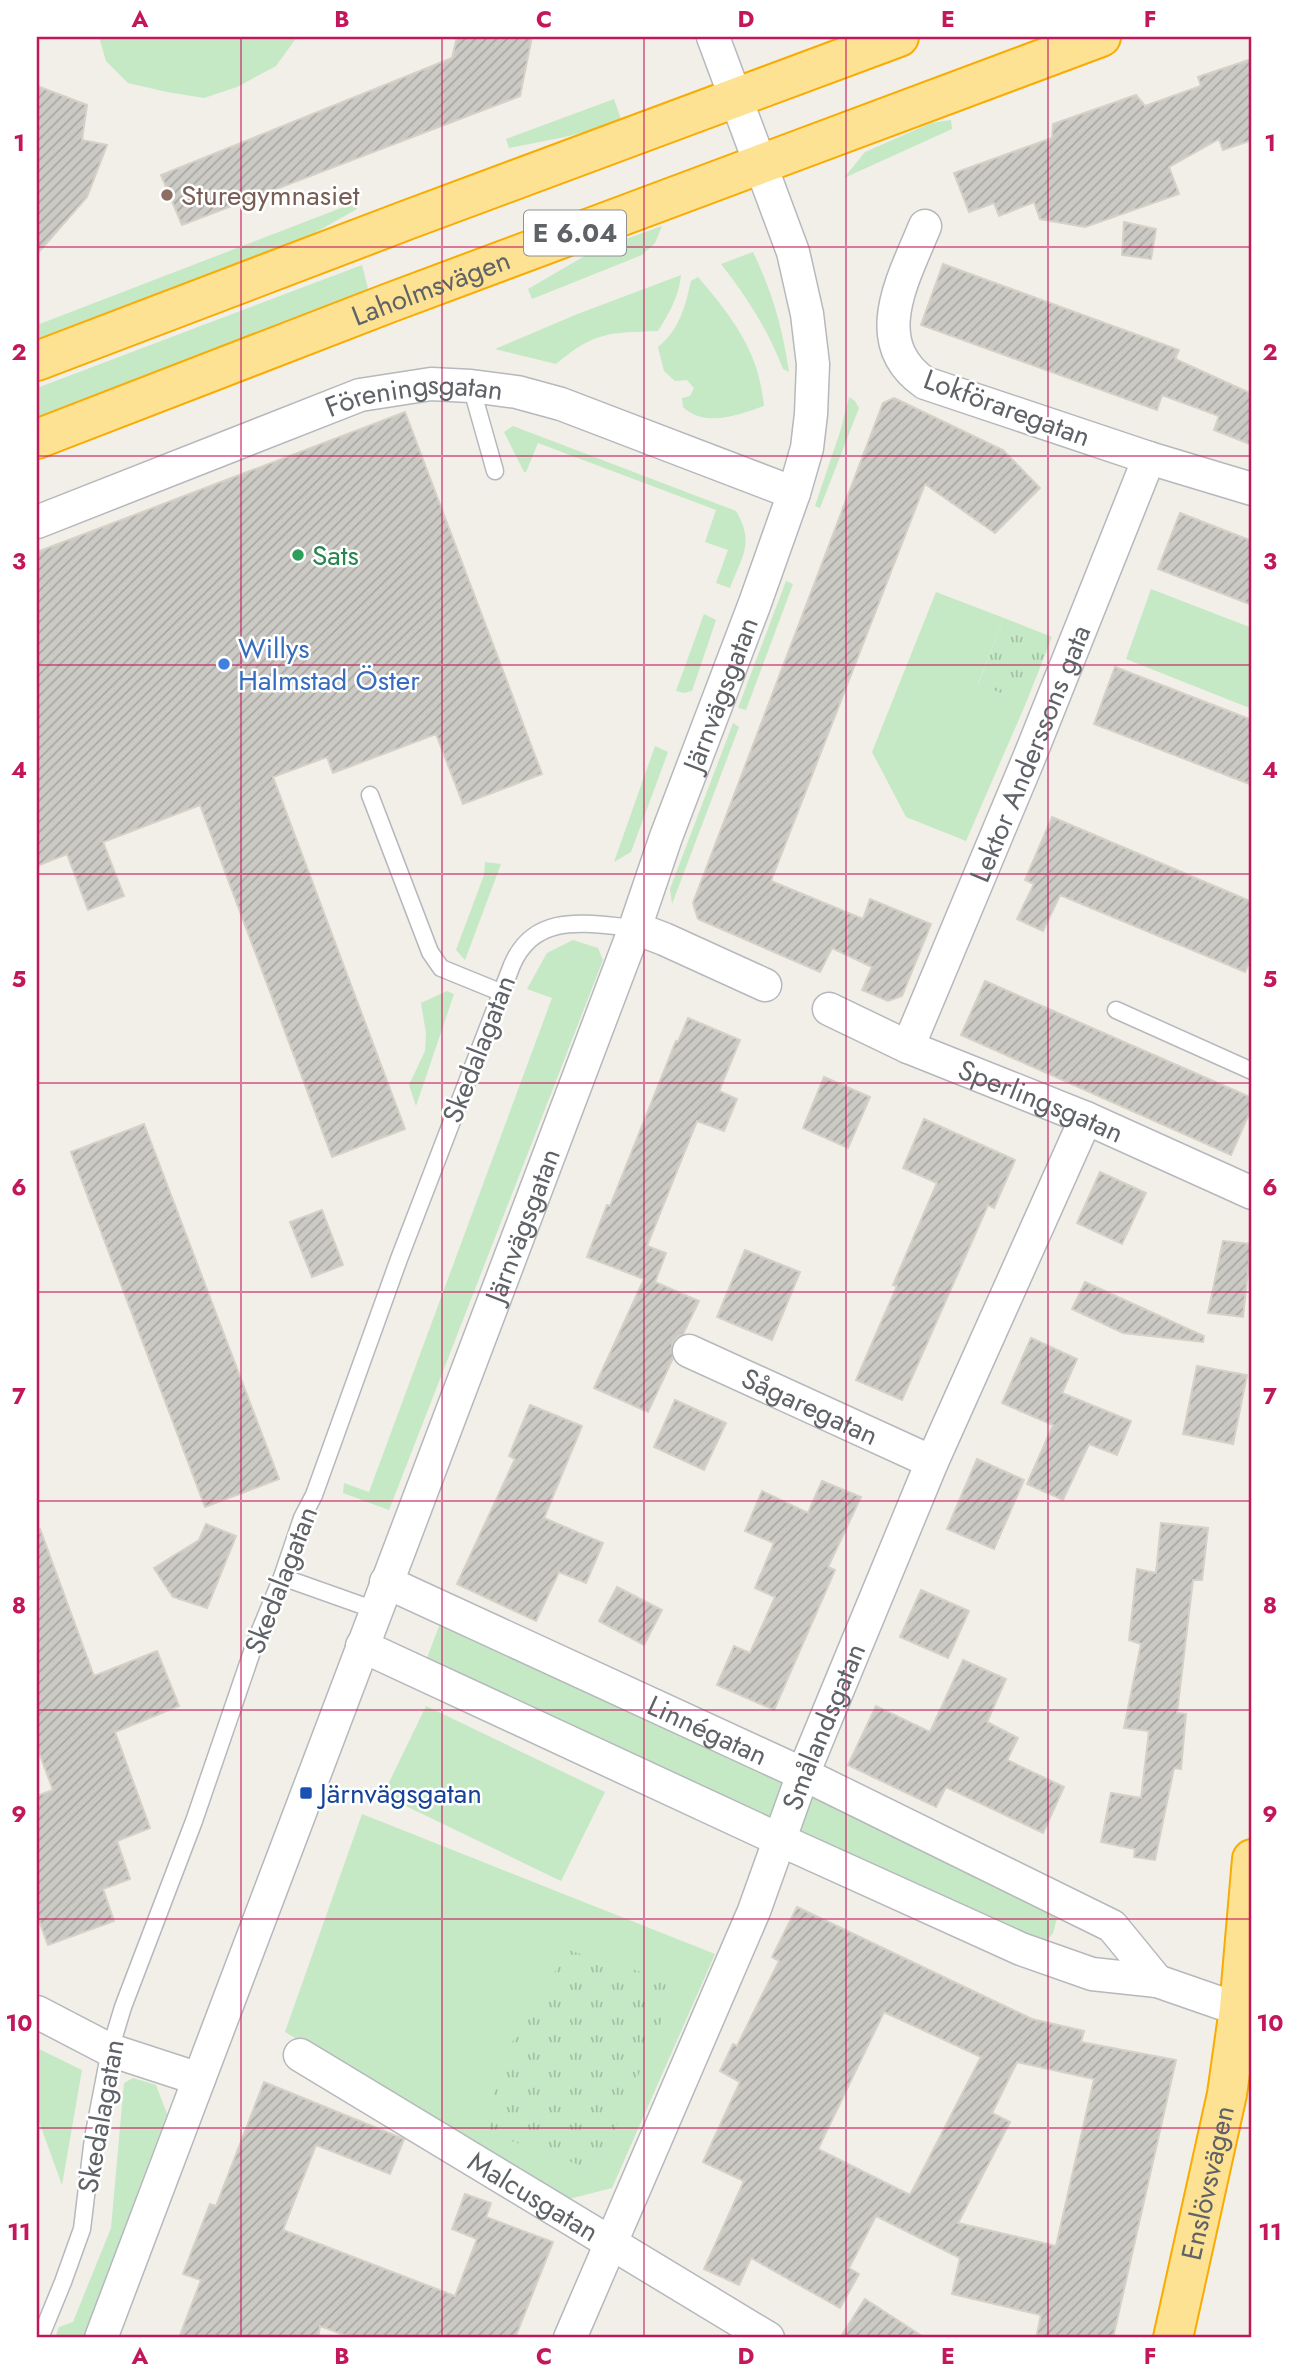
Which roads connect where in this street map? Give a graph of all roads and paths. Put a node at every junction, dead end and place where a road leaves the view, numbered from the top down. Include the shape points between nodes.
1 (713, 37) edge
2 (899, 37) edge
3 (1101, 37) edge
4 (737, 97) junction
5 (761, 164) junction
6 (925, 226) dead end
7 (37, 361) edge
8 (471, 386) junction
9 (37, 439) edge
10 (1149, 458) junction
11 (495, 471) dead end
12 (1252, 489) edge
13 (794, 493) junction
14 (37, 522) edge
15 (370, 795) dead end
16 (635, 928) junction
17 (765, 985) dead end
18 (500, 992) junction
19 (829, 1009) dead end
20 (1116, 1010) dead end
21 (908, 1047) junction
22 (1252, 1071) edge
23 (1086, 1118) junction
24 (1252, 1193) edge
25 (689, 1351) dead end
26 (932, 1462) junction
27 (282, 1577) junction
28 (381, 1596) junction
29 (362, 1646) junction
30 (803, 1774) junction
31 (778, 1839) junction
32 (1252, 1859) edge
33 (1157, 1981) junction
34 (37, 2012) edge
35 (1245, 2012) edge
36 (110, 2050) junction
37 (300, 2055) dead end
38 (199, 2079) junction
39 (611, 2243) junction
40 (40, 2338) edge
41 (101, 2338) edge
42 (570, 2338) edge
43 (768, 2338) edge
44 (1173, 2338) edge

1 - 4 street, Järnvägsgatan
2 - 4 highway, E 6.04
3 - 5 highway, Laholmsvägen / E 6.04
4 - 5 street, Järnvägsgatan
4 - 7 highway, E 6.04
5 - 9 highway, Laholmsvägen / E 6.04
5 - 13 street, Järnvägsgatan via 793,252 813,364 807,447
6 - 10 street, Lokföraregatan via 894,307 892,328 897,350 914,376
8 - 11 lane
8 - 13 street, Föreningsgatan via 561,404
8 - 14 street, Föreningsgatan via 431,384 360,395
10 - 12 street, Lokföraregatan
10 - 21 street, Lektor Anderssons gata
13 - 16 street, Järnvägsgatan
15 - 18 lane via 430,952 441,968
16 - 17 street
16 - 18 lane, Skedalagatan via 561,924 536,933 518,951
16 - 28 street, Järnvägsgatan
18 - 27 lane, Skedalagatan
19 - 21 street, Sperlingsgatan
20 - 22 lane
21 - 23 street, Sperlingsgatan
23 - 24 street, Sperlingsgatan
23 - 26 street, Smålandsgatan
25 - 26 street, Sågaregatan
26 - 30 street, Smålandsgatan
27 - 28 lane
27 - 36 lane, Skedalagatan
28 - 29 street, Järnvägsgatan
28 - 30 street, Linnégatan
29 - 31 street
29 - 38 street, Järnvägsgatan
30 - 31 street, Smålandsgatan
30 - 33 street, Linnégatan via 1112,1926
31 - 33 street via 1021,1949 1092,1974
31 - 39 street, Smålandsgatan via 754,1911
32 - 35 highway, Enslövsvägen
33 - 35 street
34 - 36 street
35 - 44 highway, Enslövsvägen
36 - 38 street
36 - 40 lane, Skedalagatan via 82,2229
37 - 39 street, Malcusgatan
38 - 41 street, Järnvägsgatan
39 - 42 street, Smålandsgatan
39 - 43 street, Malcusgatan

